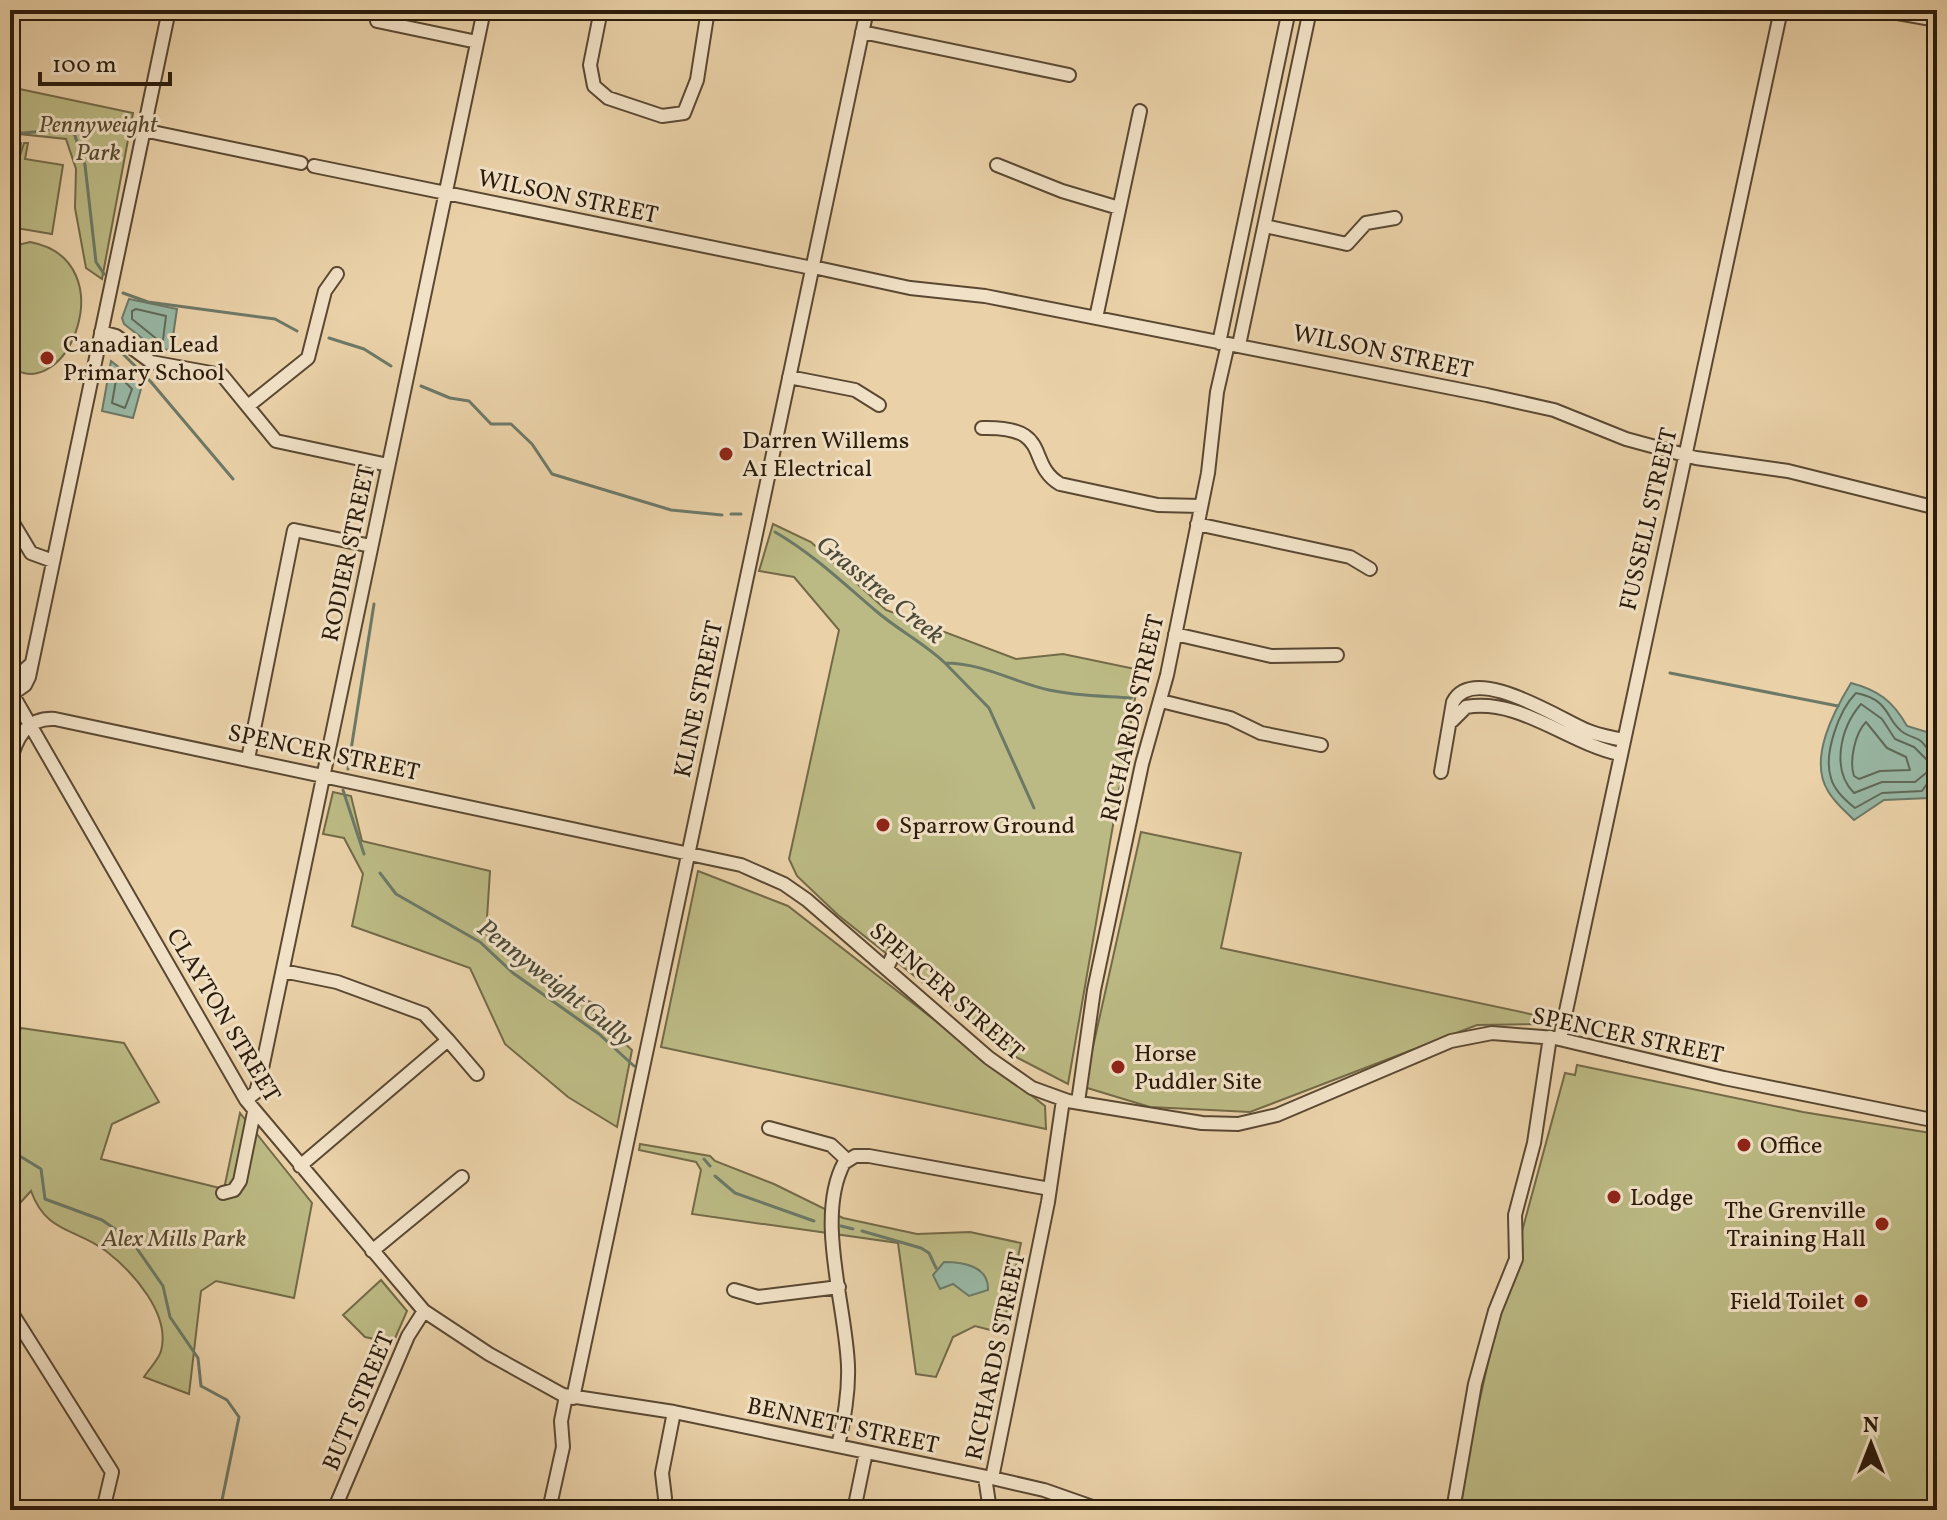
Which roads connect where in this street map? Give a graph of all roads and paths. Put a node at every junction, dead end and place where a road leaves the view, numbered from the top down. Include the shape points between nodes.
1 (169, 10) edge
2 (484, 10) edge
3 (601, 10) edge
4 (708, 10) edge
5 (867, 10) edge
6 (1289, 10) edge
7 (1310, 10) edge
8 (1781, 10) edge
9 (1881, 10) edge
10 (1937, 20) edge
11 (377, 21) dead end
12 (862, 32) junction
13 (477, 42) junction
14 (1069, 75) dead end
15 (1140, 111) dead end
16 (143, 130) junction
17 (997, 165) dead end
18 (446, 193) junction
19 (1119, 208) junction
20 (1395, 218) dead end
21 (1265, 226) junction
22 (812, 268) junction
23 (337, 274) dead end
24 (1096, 318) junction
25 (101, 332) junction
26 (1229, 344) junction
27 (789, 377) junction
28 (879, 405) dead end
29 (248, 406) junction
30 (982, 428) dead end
31 (1685, 455) junction
32 (388, 465) junction
33 (1201, 506) junction
34 (1937, 508) edge
35 (10, 518) edge
36 (1197, 524) junction
37 (371, 546) junction
38 (53, 561) junction
39 (1370, 569) dead end
40 (1175, 634) junction
41 (1337, 655) dead end
42 (11, 689) edge
43 (1161, 701) junction
44 (1451, 724) junction
45 (30, 726) junction
46 (1623, 740) junction
47 (1321, 745) dead end
48 (1619, 754) junction
49 (248, 759) junction
50 (10, 764) edge
51 (1441, 772) dead end
52 (324, 775) junction
53 (689, 851) junction
54 (895, 951) dead end
55 (887, 968) junction
56 (283, 971) junction
57 (1555, 1038) junction
58 (448, 1040) junction
59 (477, 1074) dead end
60 (246, 1100) junction
61 (1063, 1100) junction
62 (1078, 1102) junction
63 (254, 1112) junction
64 (1937, 1121) edge
65 (769, 1128) dead end
66 (847, 1160) junction
67 (300, 1166) junction
68 (462, 1177) dead end
69 (1050, 1189) junction
70 (223, 1193) dead end
71 (372, 1251) junction
72 (839, 1287) junction
73 (734, 1290) dead end
74 (10, 1310) edge
75 (424, 1311) junction
76 (570, 1397) junction
77 (674, 1412) junction
78 (838, 1446) junction
79 (866, 1452) junction
80 (988, 1478) junction
81 (665, 1498) dead end
82 (103, 1510) edge
83 (334, 1510) edge
84 (549, 1510) edge
85 (854, 1510) edge
86 (990, 1510) edge
87 (1101, 1510) edge
88 (1453, 1510) edge

1 - 16 street
2 - 13 street, RODIER STREET
3 - 4 street via 590,65 594,86 608,98 670,118 684,113 692,99
5 - 12 street, KLINE STREET
6 - 26 street, RICHARDS STREET
7 - 21 street, RICHARDS STREET
8 - 31 street, FUSSELL STREET
9 - 10 street
11 - 13 street
12 - 14 street
12 - 22 street, KLINE STREET
13 - 18 street, RODIER STREET
15 - 19 street
16 - 18 street, WILSON STREET
16 - 25 street
17 - 19 street
18 - 22 street, WILSON STREET
18 - 32 street, RODIER STREET
19 - 24 street
20 - 21 street via 1366,223 1347,244
21 - 26 street, RICHARDS STREET
22 - 24 street, WILSON STREET
22 - 27 street, KLINE STREET
23 - 29 street via 323,295 308,358
24 - 26 street, WILSON STREET
25 - 29 street via 116,336 151,362 222,375
25 - 38 street
26 - 31 street, WILSON STREET via 1546,408
26 - 33 street, RICHARDS STREET
27 - 28 street via 855,390
27 - 53 street, KLINE STREET
29 - 32 street via 276,441
30 - 33 street via 1004,428 1031,440 1060,484 1158,505
31 - 34 street, WILSON STREET via 1788,471
31 - 46 street, FUSSELL STREET
32 - 37 street, RODIER STREET
33 - 36 street, RICHARDS STREET
35 - 38 street via 30,552
36 - 39 street via 1350,557
36 - 40 street, RICHARDS STREET
37 - 49 street via 294,530
37 - 52 street, RODIER STREET
38 - 42 street via 27,682
40 - 41 street via 1271,656
40 - 43 street, RICHARDS STREET
42 - 45 street, CLAYTON STREET
43 - 47 street via 1230,718 1261,733
43 - 62 street, RICHARDS STREET via 1142,764 1100,962
44 - 46 street via 1458,694 1495,691 1527,699 1588,731
44 - 48 street via 1463,708 1497,706 1521,712 1585,746
44 - 51 street
45 - 49 street, SPENCER STREET via 55,719
45 - 50 street via 17,737
45 - 60 street, CLAYTON STREET
46 - 48 street, FUSSELL STREET
48 - 57 street, FUSSELL STREET
49 - 52 street, SPENCER STREET
52 - 53 street, SPENCER STREET
52 - 56 street, RODIER STREET
53 - 55 street, SPENCER STREET via 748,867 784,884
53 - 76 street, KLINE STREET
54 - 55 street
55 - 61 street, SPENCER STREET via 1004,1070
56 - 58 street via 341,983 424,1014
56 - 60 street, RODIER STREET via 259,1086
57 - 62 street, SPENCER STREET via 1492,1033 1456,1039 1277,1115 1246,1123 1202,1123
57 - 64 street, SPENCER STREET
57 - 88 street, FUSSELL STREET via 1515,1215 1516,1259 1475,1384
58 - 59 street
58 - 67 street
60 - 63 street, CLAYTON STREET
61 - 62 street, SPENCER STREET
61 - 69 street, RICHARDS STREET
63 - 67 street, CLAYTON STREET
63 - 70 street via 240,1181
65 - 66 street via 833,1146
66 - 69 street via 869,1156
66 - 72 street via 832,1213
67 - 71 street, CLAYTON STREET
68 - 71 street
69 - 80 street, RICHARDS STREET
71 - 75 street, CLAYTON STREET
72 - 73 street via 758,1297
72 - 78 street via 848,1364
74 - 82 street via 112,1472
75 - 76 street, CLAYTON STREET via 489,1354
75 - 83 street, BUTT STREET via 408,1336
76 - 77 street, BENNETT STREET
76 - 84 street, KLINE STREET via 561,1421 563,1447
77 - 78 street, BENNETT STREET
77 - 81 street via 662,1473
78 - 79 street, BENNETT STREET
79 - 80 street, BENNETT STREET
79 - 85 street
80 - 86 street, RICHARDS STREET
80 - 87 street, BENNETT STREET

